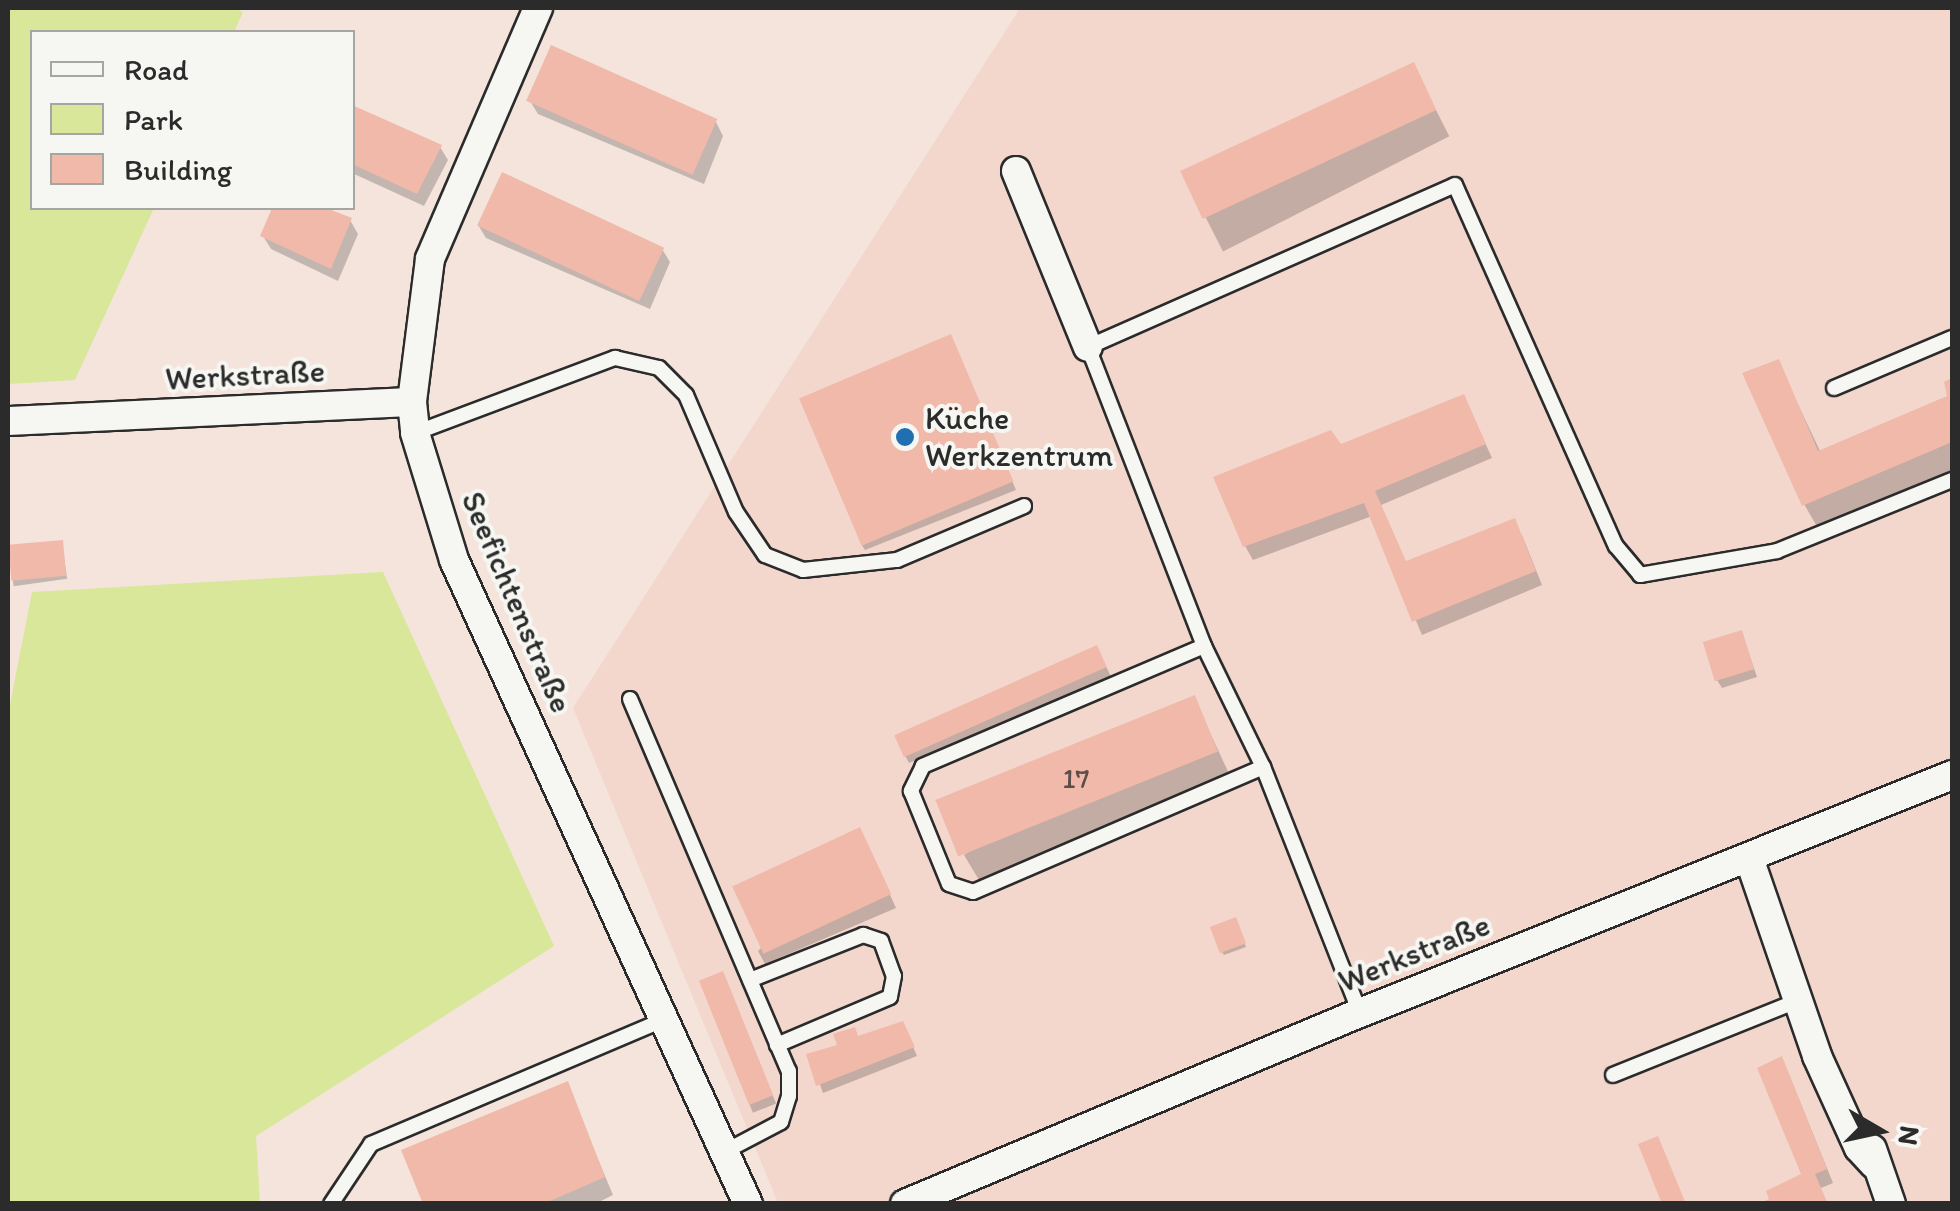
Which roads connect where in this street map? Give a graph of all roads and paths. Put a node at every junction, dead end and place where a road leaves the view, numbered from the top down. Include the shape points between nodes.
1 (538, 8) edge
2 (1016, 171) dead end
3 (1952, 338) edge
4 (1088, 348) junction
5 (1834, 388) dead end
6 (412, 402) junction
7 (8, 421) edge
8 (415, 433) junction
9 (1952, 480) edge
10 (1024, 506) dead end
11 (1204, 646) junction
12 (630, 699) dead end
13 (1263, 767) junction
14 (1952, 775) edge
15 (1749, 858) junction
16 (1789, 966) junction
17 (750, 980) junction
18 (1796, 1001) junction
19 (1360, 1013) junction
20 (665, 1018) junction
21 (778, 1045) junction
22 (1613, 1075) dead end
23 (726, 1150) junction
24 (1874, 1164) junction
25 (332, 1204) edge
26 (748, 1204) edge
27 (905, 1204) edge
28 (1891, 1204) edge

1 - 6 street, Seefichtenstraße via 430,260
2 - 4 street
3 - 5 lane
4 - 9 lane via 1455,185 1616,546 1640,575 1777,552
4 - 11 lane
6 - 7 street, Werkstraße
6 - 8 street, Seefichtenstraße
8 - 10 lane via 614,358 658,368 686,394 736,512 764,555 803,570 897,560
8 - 20 street, Seefichtenstraße via 454,560
11 - 13 lane
11 - 13 lane via 923,766 910,791 948,884 973,892
12 - 17 lane
13 - 19 lane
14 - 15 street, Werkstraße
15 - 16 street
15 - 19 street, Werkstraße
16 - 18 street
16 - 24 street via 1812,998 1872,1142
17 - 21 lane
17 - 21 lane via 864,934 881,940 894,976 890,996
18 - 22 lane
18 - 24 street via 1859,1148
19 - 27 street, Werkstraße
20 - 23 street, Seefichtenstraße
20 - 25 lane via 371,1144
21 - 23 lane via 789,1071 780,1122
23 - 26 street, Seefichtenstraße
24 - 28 street

